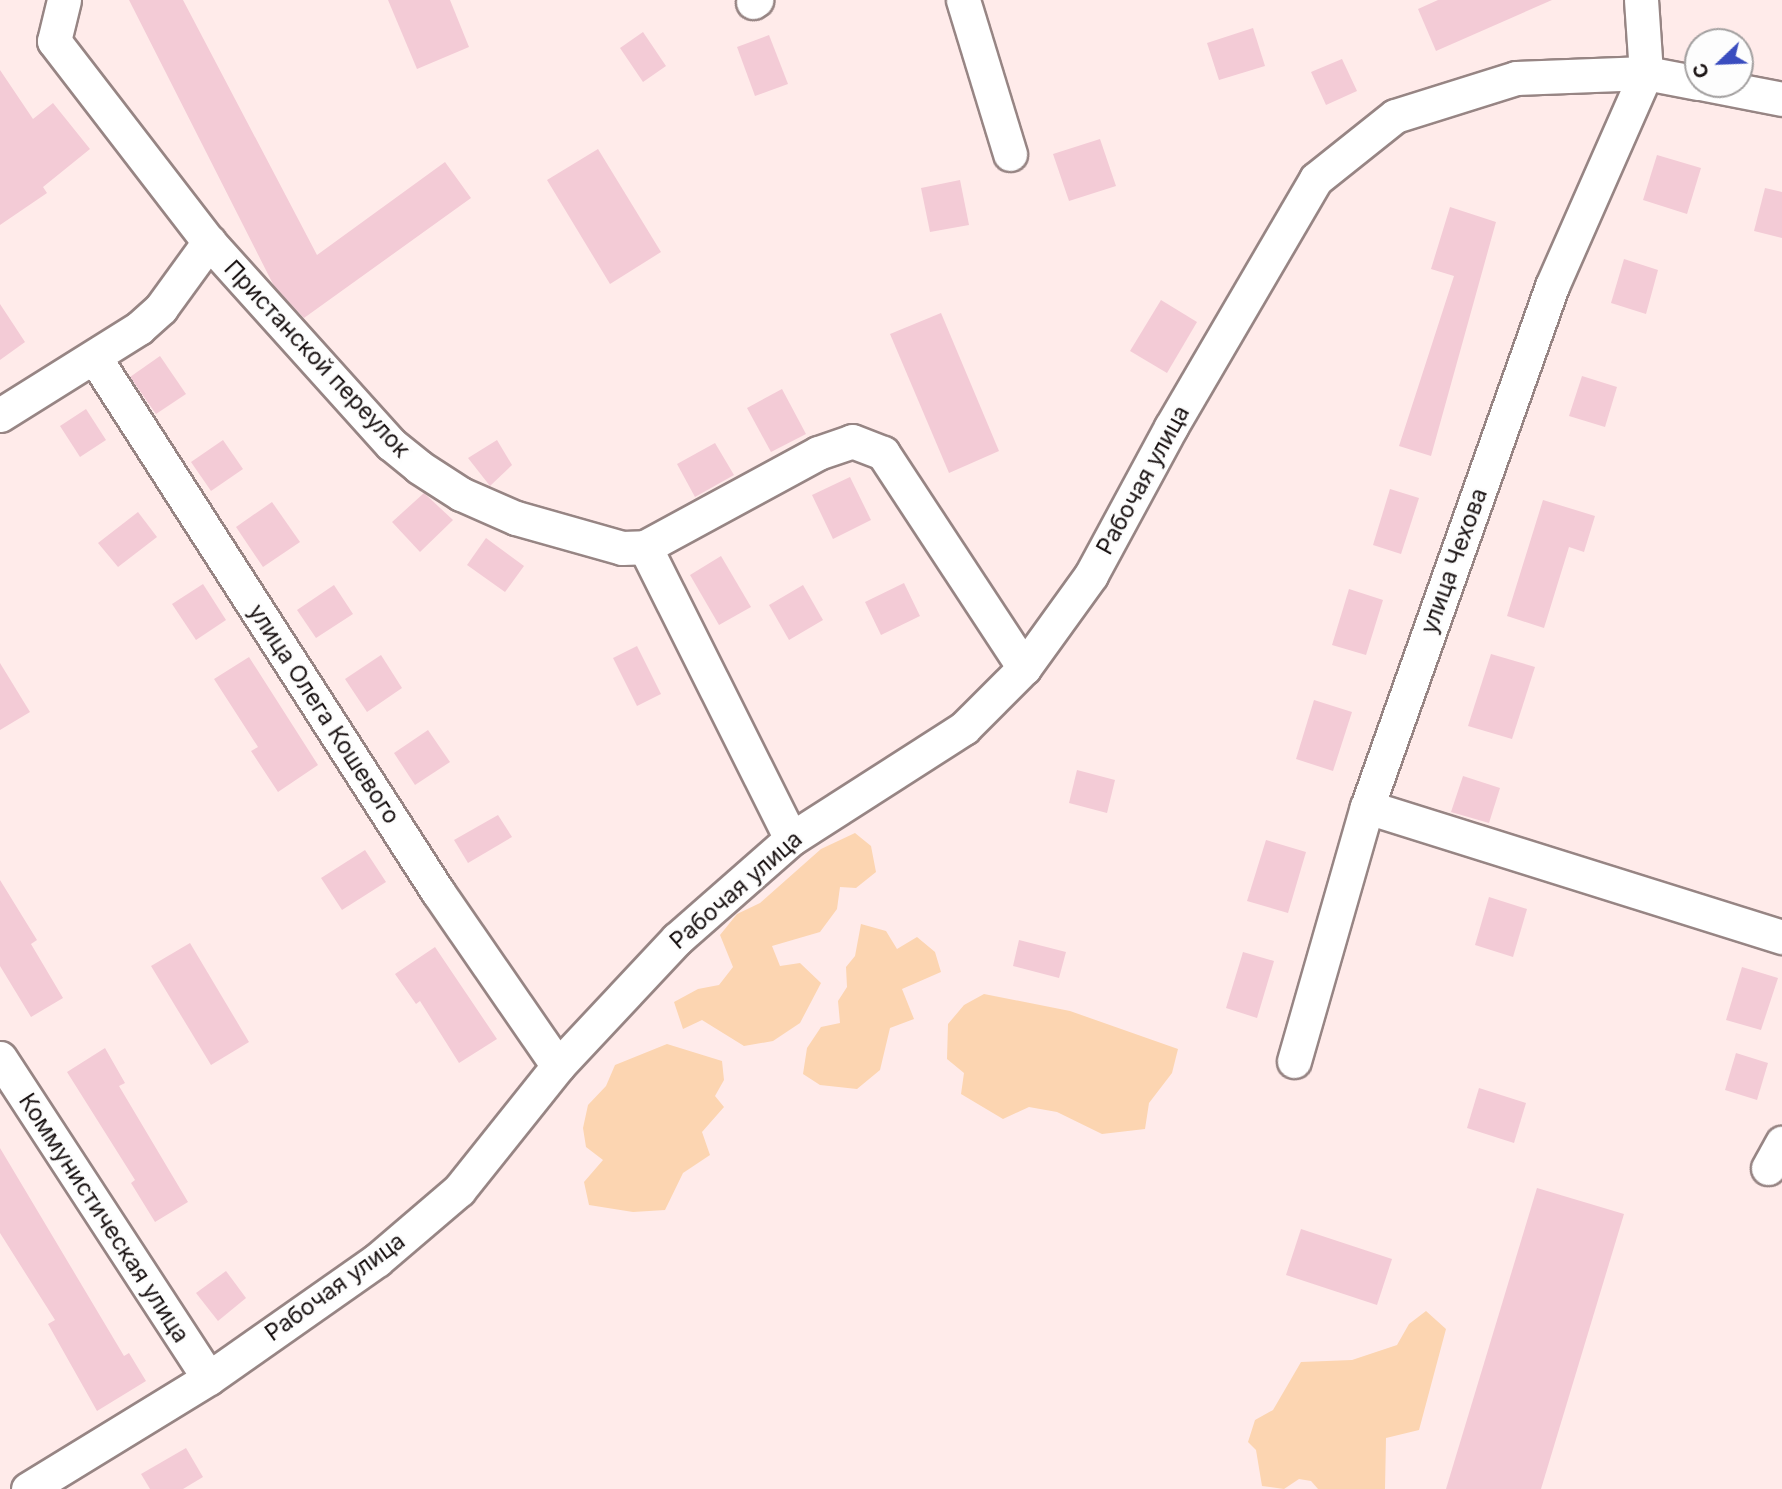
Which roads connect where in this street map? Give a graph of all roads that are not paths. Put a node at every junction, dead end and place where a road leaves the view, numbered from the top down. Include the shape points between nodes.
1 (64, 0) edge
2 (964, 0) edge
3 (1641, 0) edge
4 (1646, 73) junction
5 (1684, 80) edge
6 (1754, 94) edge
7 (1782, 99) edge
8 (1010, 154) dead end
9 (209, 242) junction
10 (95, 358) junction
11 (0, 415) edge
12 (645, 547) junction
13 (1024, 668) junction
14 (1367, 807) junction
15 (791, 839) junction
16 (1782, 937) edge
17 (0, 1058) edge
18 (1294, 1061) dead end
19 (558, 1066) junction
20 (209, 1378) junction
21 (28, 1489) edge

1 - 9 street, Пристанской переулок via 54,41
2 - 8 street
3 - 4 street
4 - 5 street
4 - 13 street, Рабочая улица via 1516,78 1455,96 1395,116 1316,179 1171,427 1091,575
4 - 14 street, улица Чехова via 1552,286
6 - 7 street
9 - 10 street via 161,308
9 - 12 street, Пристанской переулок via 391,444 419,467 461,495 516,519 622,548
10 - 11 street
10 - 19 street, улица Олега Кошевого via 438,892
12 - 13 street via 818,453 852,441 883,453
12 - 15 street
13 - 15 street, Рабочая улица via 964,728
14 - 16 street
14 - 18 street, улица Чехова
15 - 19 street, Рабочая улица via 677,939
17 - 20 street, Коммунистическая улица
19 - 20 street, Рабочая улица via 458,1190 377,1261
20 - 21 street, Рабочая улица

